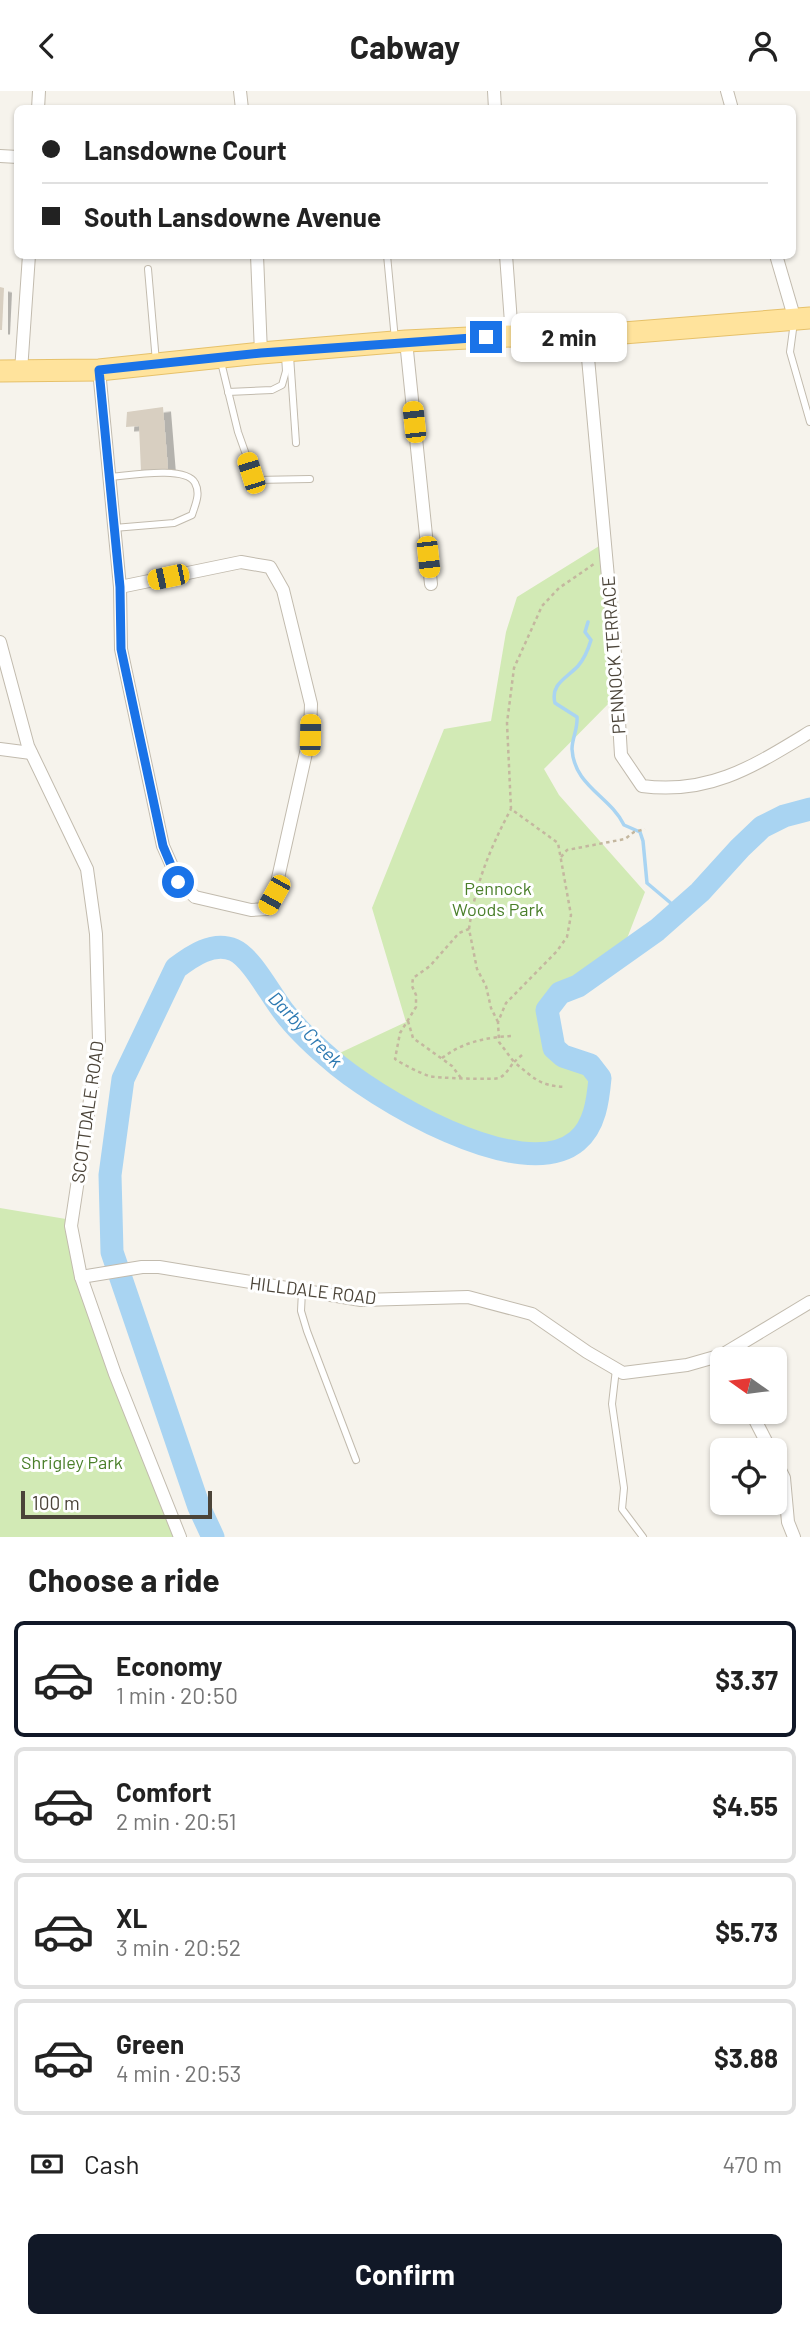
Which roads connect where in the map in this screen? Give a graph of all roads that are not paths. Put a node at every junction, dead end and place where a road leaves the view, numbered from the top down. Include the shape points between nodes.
1 (28, 259) edge
2 (257, 259) edge
3 (388, 259) edge
4 (506, 259) edge
5 (778, 259) edge
6 (148, 269) dead end
7 (802, 319) edge
8 (512, 336) junction
9 (586, 337) junction
10 (400, 341) junction
11 (287, 351) junction
12 (261, 353) junction
13 (219, 357) junction
14 (156, 364) junction
15 (99, 370) junction
16 (10, 371) edge
17 (228, 392) junction
18 (810, 422) edge
19 (296, 443) dead end
20 (109, 477) junction
21 (310, 479) dead end
22 (114, 528) junction
23 (431, 584) dead end
24 (120, 587) junction
25 (0, 642) edge
26 (810, 732) edge
27 (0, 749) edge
28 (31, 753) junction
29 (86, 1276) junction
30 (302, 1291) junction
31 (810, 1302) edge
32 (740, 1347) edge
33 (710, 1360) edge
34 (616, 1369) junction
35 (356, 1460) dead end
36 (787, 1512) edge
37 (180, 1537) edge
38 (643, 1537) edge
39 (794, 1537) edge

1 - 16 street
2 - 12 street
3 - 10 lane
4 - 8 street
5 - 7 street
6 - 14 lane
7 - 9 main road
7 - 18 lane via 790,352
8 - 9 main road
8 - 10 main road
9 - 26 street, PENNOCK TERRACE via 621,755 642,786 667,789 723,780 754,767
10 - 11 main road
10 - 23 street
11 - 12 main road
11 - 17 lane via 282,385 272,390
11 - 19 lane
12 - 13 main road
13 - 14 main road
13 - 17 lane
14 - 15 main road
15 - 16 main road
15 - 20 street
17 - 21 lane via 256,480
20 - 22 street
20 - 22 lane via 177,473 195,483 198,496 191,515 174,523
22 - 24 street
24 - 24 street via 121,649 163,846 178,882 195,897 251,910 267,909 310,735 311,703 283,590 270,567 241,562
25 - 28 street, SCOTTDALE ROAD
27 - 28 street
28 - 29 street, SCOTTDALE ROAD via 87,869 96,933 99,1040 71,1226
29 - 30 street, HILLDALE ROAD via 159,1268
29 - 37 street, SCOTTDALE ROAD via 124,1397
30 - 34 street, HILLDALE ROAD via 361,1300 467,1297 532,1314
30 - 35 lane via 307,1331
31 - 32 street, HILLDALE ROAD
33 - 34 street, HILLDALE ROAD via 623,1373
34 - 38 lane via 612,1404 624,1488 622,1509
36 - 39 street

